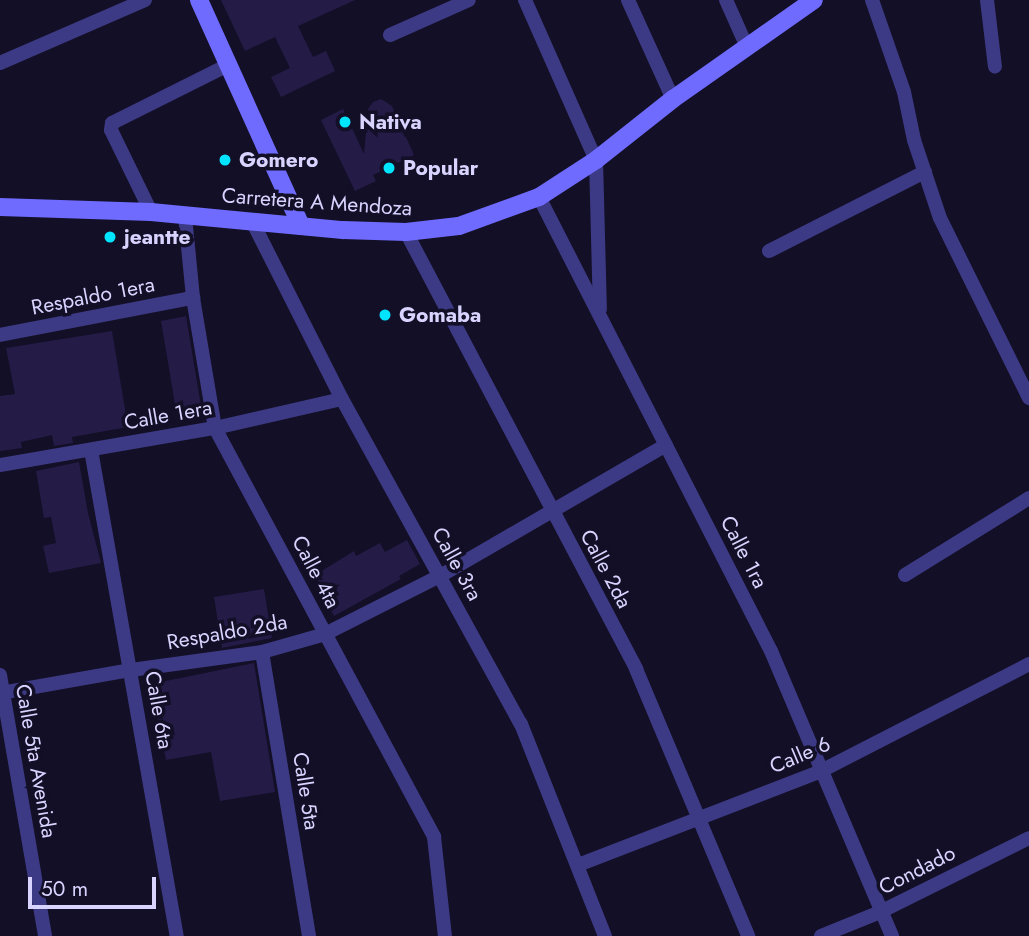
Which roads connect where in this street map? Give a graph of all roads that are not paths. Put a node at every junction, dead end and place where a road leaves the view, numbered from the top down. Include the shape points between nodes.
1 (145, 0) edge
2 (200, 0) edge
3 (469, 0) edge
4 (525, 0) edge
5 (628, 0) edge
6 (726, 0) edge
7 (814, 0) edge
8 (872, 0) edge
9 (987, 0) edge
10 (390, 35) dead end
11 (746, 46) junction
12 (0, 63) edge
13 (230, 64) junction
14 (995, 67) dead end
15 (673, 99) junction
16 (596, 160) junction
17 (925, 172) junction
18 (539, 197) junction
19 (0, 207) edge
20 (151, 212) junction
21 (185, 215) junction
22 (252, 221) junction
23 (301, 226) junction
24 (406, 232) junction
25 (769, 251) dead end
26 (193, 298) junction
27 (600, 314) junction
28 (0, 335) edge
29 (1029, 398) edge
30 (342, 399) junction
31 (215, 428) junction
32 (666, 445) junction
33 (91, 450) junction
34 (0, 465) edge
35 (1029, 498) edge
36 (550, 509) junction
37 (905, 575) dead end
38 (440, 576) junction
39 (325, 634) junction
40 (262, 652) junction
41 (1029, 664) edge
42 (131, 670) junction
43 (0, 675) edge
44 (2, 693) edge
45 (821, 771) junction
46 (698, 817) junction
47 (1029, 838) edge
48 (578, 865) junction
49 (880, 912) junction
50 (45, 936) edge
51 (177, 936) edge
52 (309, 936) edge
53 (444, 936) edge
54 (605, 936) edge
55 (748, 936) edge
56 (821, 936) edge
57 (892, 936) edge

1 - 12 street
2 - 13 street
3 - 10 street
4 - 16 street
5 - 15 street
6 - 11 street
7 - 11 street, Carretera A Mendoza
8 - 17 street
9 - 14 street
11 - 15 street, Carretera A Mendoza
13 - 20 street via 112,123 111,130
13 - 23 street
15 - 16 street, Carretera A Mendoza
16 - 18 street, Carretera A Mendoza
16 - 27 street
17 - 25 street
17 - 29 street via 940,218
18 - 24 street, Carretera A Mendoza via 459,226
18 - 27 street, Calle 1ra
19 - 20 street, Carretera A Mendoza
20 - 21 street, Carretera A Mendoza
21 - 22 street, Carretera A Mendoza
21 - 26 street, Calle 4ta
22 - 23 street, Carretera A Mendoza
22 - 30 street, Calle 3ra
23 - 24 street, Carretera A Mendoza
24 - 36 street, Calle 2da
26 - 28 street, Respaldo 1era
26 - 31 street, Calle 4ta
27 - 32 street, Calle 1ra
30 - 31 street, Calle 1era
30 - 38 street, Calle 3ra
31 - 33 street, Calle 1era
31 - 39 street, Calle 4ta
32 - 36 street, Respaldo 2da
32 - 45 street, Calle 1ra via 771,651
33 - 34 street, Calle 1era
33 - 42 street, Calle 6ta
35 - 37 street
36 - 38 street, Respaldo 2da
36 - 46 street, Calle 2da via 636,668
38 - 39 street, Respaldo 2da
38 - 48 street, Calle 3ra via 521,724
39 - 40 street, Respaldo 2da
39 - 53 street, Calle 4ta via 434,837
40 - 42 street, Respaldo 2da
40 - 52 street, Calle 5ta
41 - 45 street, Calle 6
42 - 44 street, Respaldo 2da
42 - 51 street, Calle 6ta
43 - 44 street, Calle 5ta Avenida
44 - 50 street, Calle 5ta Avenida
45 - 46 street, Calle 6
45 - 49 street, Calle 1ra
46 - 48 street, Calle 6
46 - 55 street, Calle 2da
47 - 49 street, Condado
48 - 54 street, Calle 3ra
49 - 56 street, Condado
49 - 57 street, Calle 1ra

